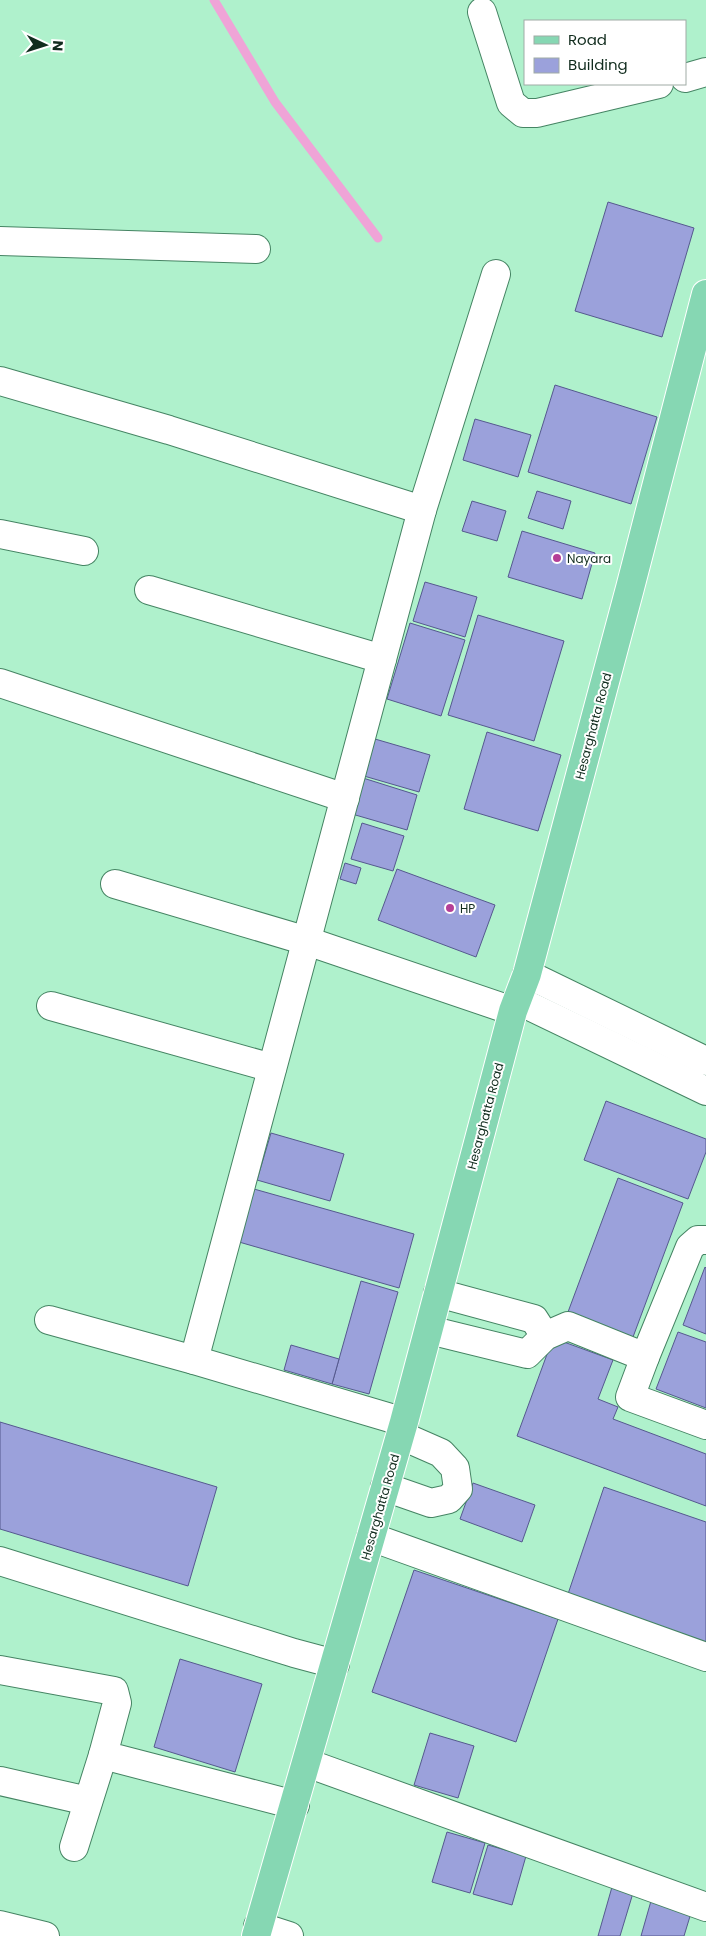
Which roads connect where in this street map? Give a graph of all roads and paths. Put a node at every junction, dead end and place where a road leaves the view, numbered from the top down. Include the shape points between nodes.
1 (482, 12) dead end
2 (706, 72) edge
3 (686, 78) edge
4 (655, 85) edge
5 (0, 241) edge
6 (256, 249) dead end
7 (496, 274) dead end
8 (706, 294) edge
9 (0, 381) edge
10 (422, 510) junction
11 (0, 534) edge
12 (84, 551) dead end
13 (149, 590) dead end
14 (382, 659) junction
15 (0, 683) edge
16 (345, 798) junction
17 (115, 884) dead end
18 (307, 940) junction
19 (527, 974) junction
20 (51, 1006) dead end
21 (515, 1006) junction
22 (706, 1061) edge
23 (272, 1068) junction
24 (706, 1090) edge
25 (706, 1240) edge
26 (438, 1293) junction
27 (48, 1320) dead end
28 (428, 1330) junction
29 (545, 1336) junction
30 (645, 1358) junction
31 (194, 1360) junction
32 (706, 1424) edge
33 (402, 1429) junction
34 (385, 1487) junction
35 (371, 1538) junction
36 (0, 1561) edge
37 (706, 1657) edge
38 (335, 1664) junction
39 (0, 1670) edge
40 (103, 1756) junction
41 (307, 1763) junction
42 (0, 1781) edge
43 (88, 1801) junction
44 (295, 1804) junction
45 (74, 1847) dead end
46 (706, 1907) edge
47 (0, 1925) edge
48 (257, 1931) edge
49 (45, 1936) edge
50 (289, 1936) edge

1 - 4 street via 511,104 523,113 537,113
2 - 3 street
5 - 6 street
7 - 10 street
8 - 19 main road, Hesarghatta Road
9 - 10 street via 169,430
10 - 14 street
11 - 12 street
13 - 14 street
14 - 16 street
15 - 16 street
16 - 18 street
17 - 18 street
18 - 21 street
18 - 23 street
19 - 21 main road, Hesarghatta Road
19 - 22 street
20 - 23 street
21 - 24 street
21 - 26 main road, Hesarghatta Road
23 - 31 street
25 - 30 street via 698,1240 690,1247
26 - 28 main road, Hesarghatta Road
26 - 29 street via 534,1319
27 - 31 street
28 - 29 street via 527,1354
28 - 33 main road, Hesarghatta Road
29 - 30 street via 568,1326
30 - 32 street via 630,1397
31 - 33 street
33 - 34 main road, Hesarghatta Road
33 - 34 street via 442,1453 455,1468 458,1489 450,1499 431,1503
34 - 35 main road, Hesarghatta Road
35 - 37 street
35 - 38 main road, Hesarghatta Road
36 - 38 street
38 - 41 main road, Hesarghatta Road
39 - 40 street via 114,1691 118,1703
40 - 43 street
40 - 44 street
41 - 44 main road, Hesarghatta Road
41 - 46 street
42 - 43 street
43 - 45 street
44 - 48 main road, Hesarghatta Road
47 - 49 street
48 - 50 street

